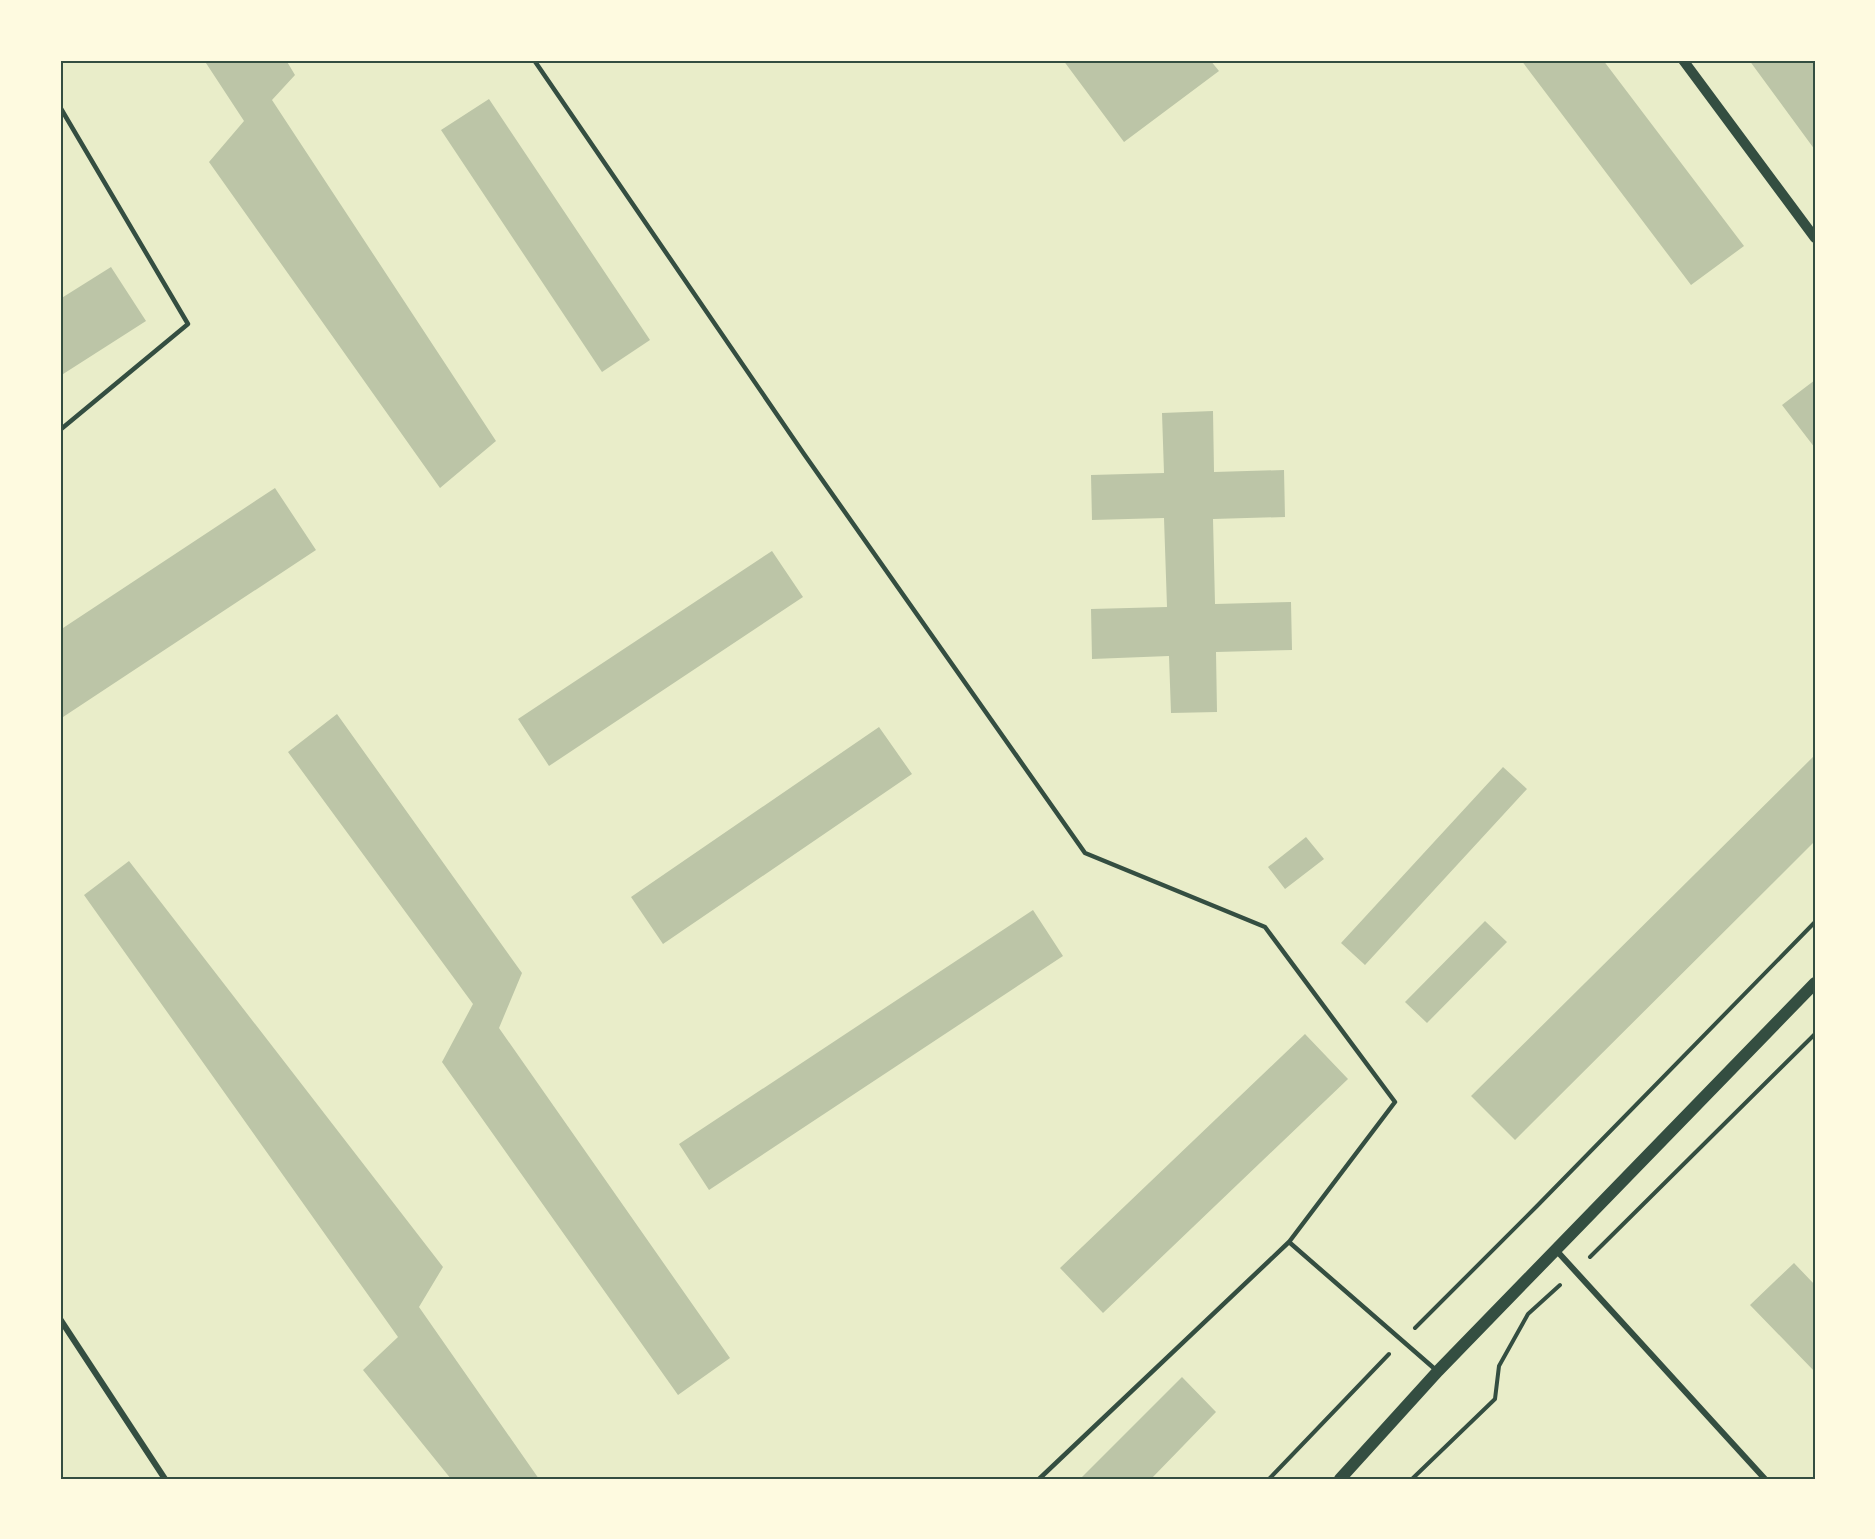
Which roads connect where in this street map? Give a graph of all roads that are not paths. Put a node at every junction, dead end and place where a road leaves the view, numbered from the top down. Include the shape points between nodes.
1 (534, 60) edge
2 (1683, 60) edge
3 (60, 107) edge
4 (1815, 238) edge
5 (60, 430) edge
6 (1815, 982) edge
7 (1289, 1242) junction
8 (1555, 1249) junction
9 (60, 1319) edge
10 (1437, 1371) junction
11 (165, 1479) edge
12 (1039, 1479) edge
13 (1340, 1479) edge
14 (1765, 1479) edge

1 - 7 lane via 804,454 1086,853 1265,927 1395,1102
2 - 4 street
3 - 5 lane via 188,324
6 - 8 main road
7 - 10 lane
7 - 12 lane
8 - 10 main road
8 - 14 street
9 - 11 street
10 - 13 main road

